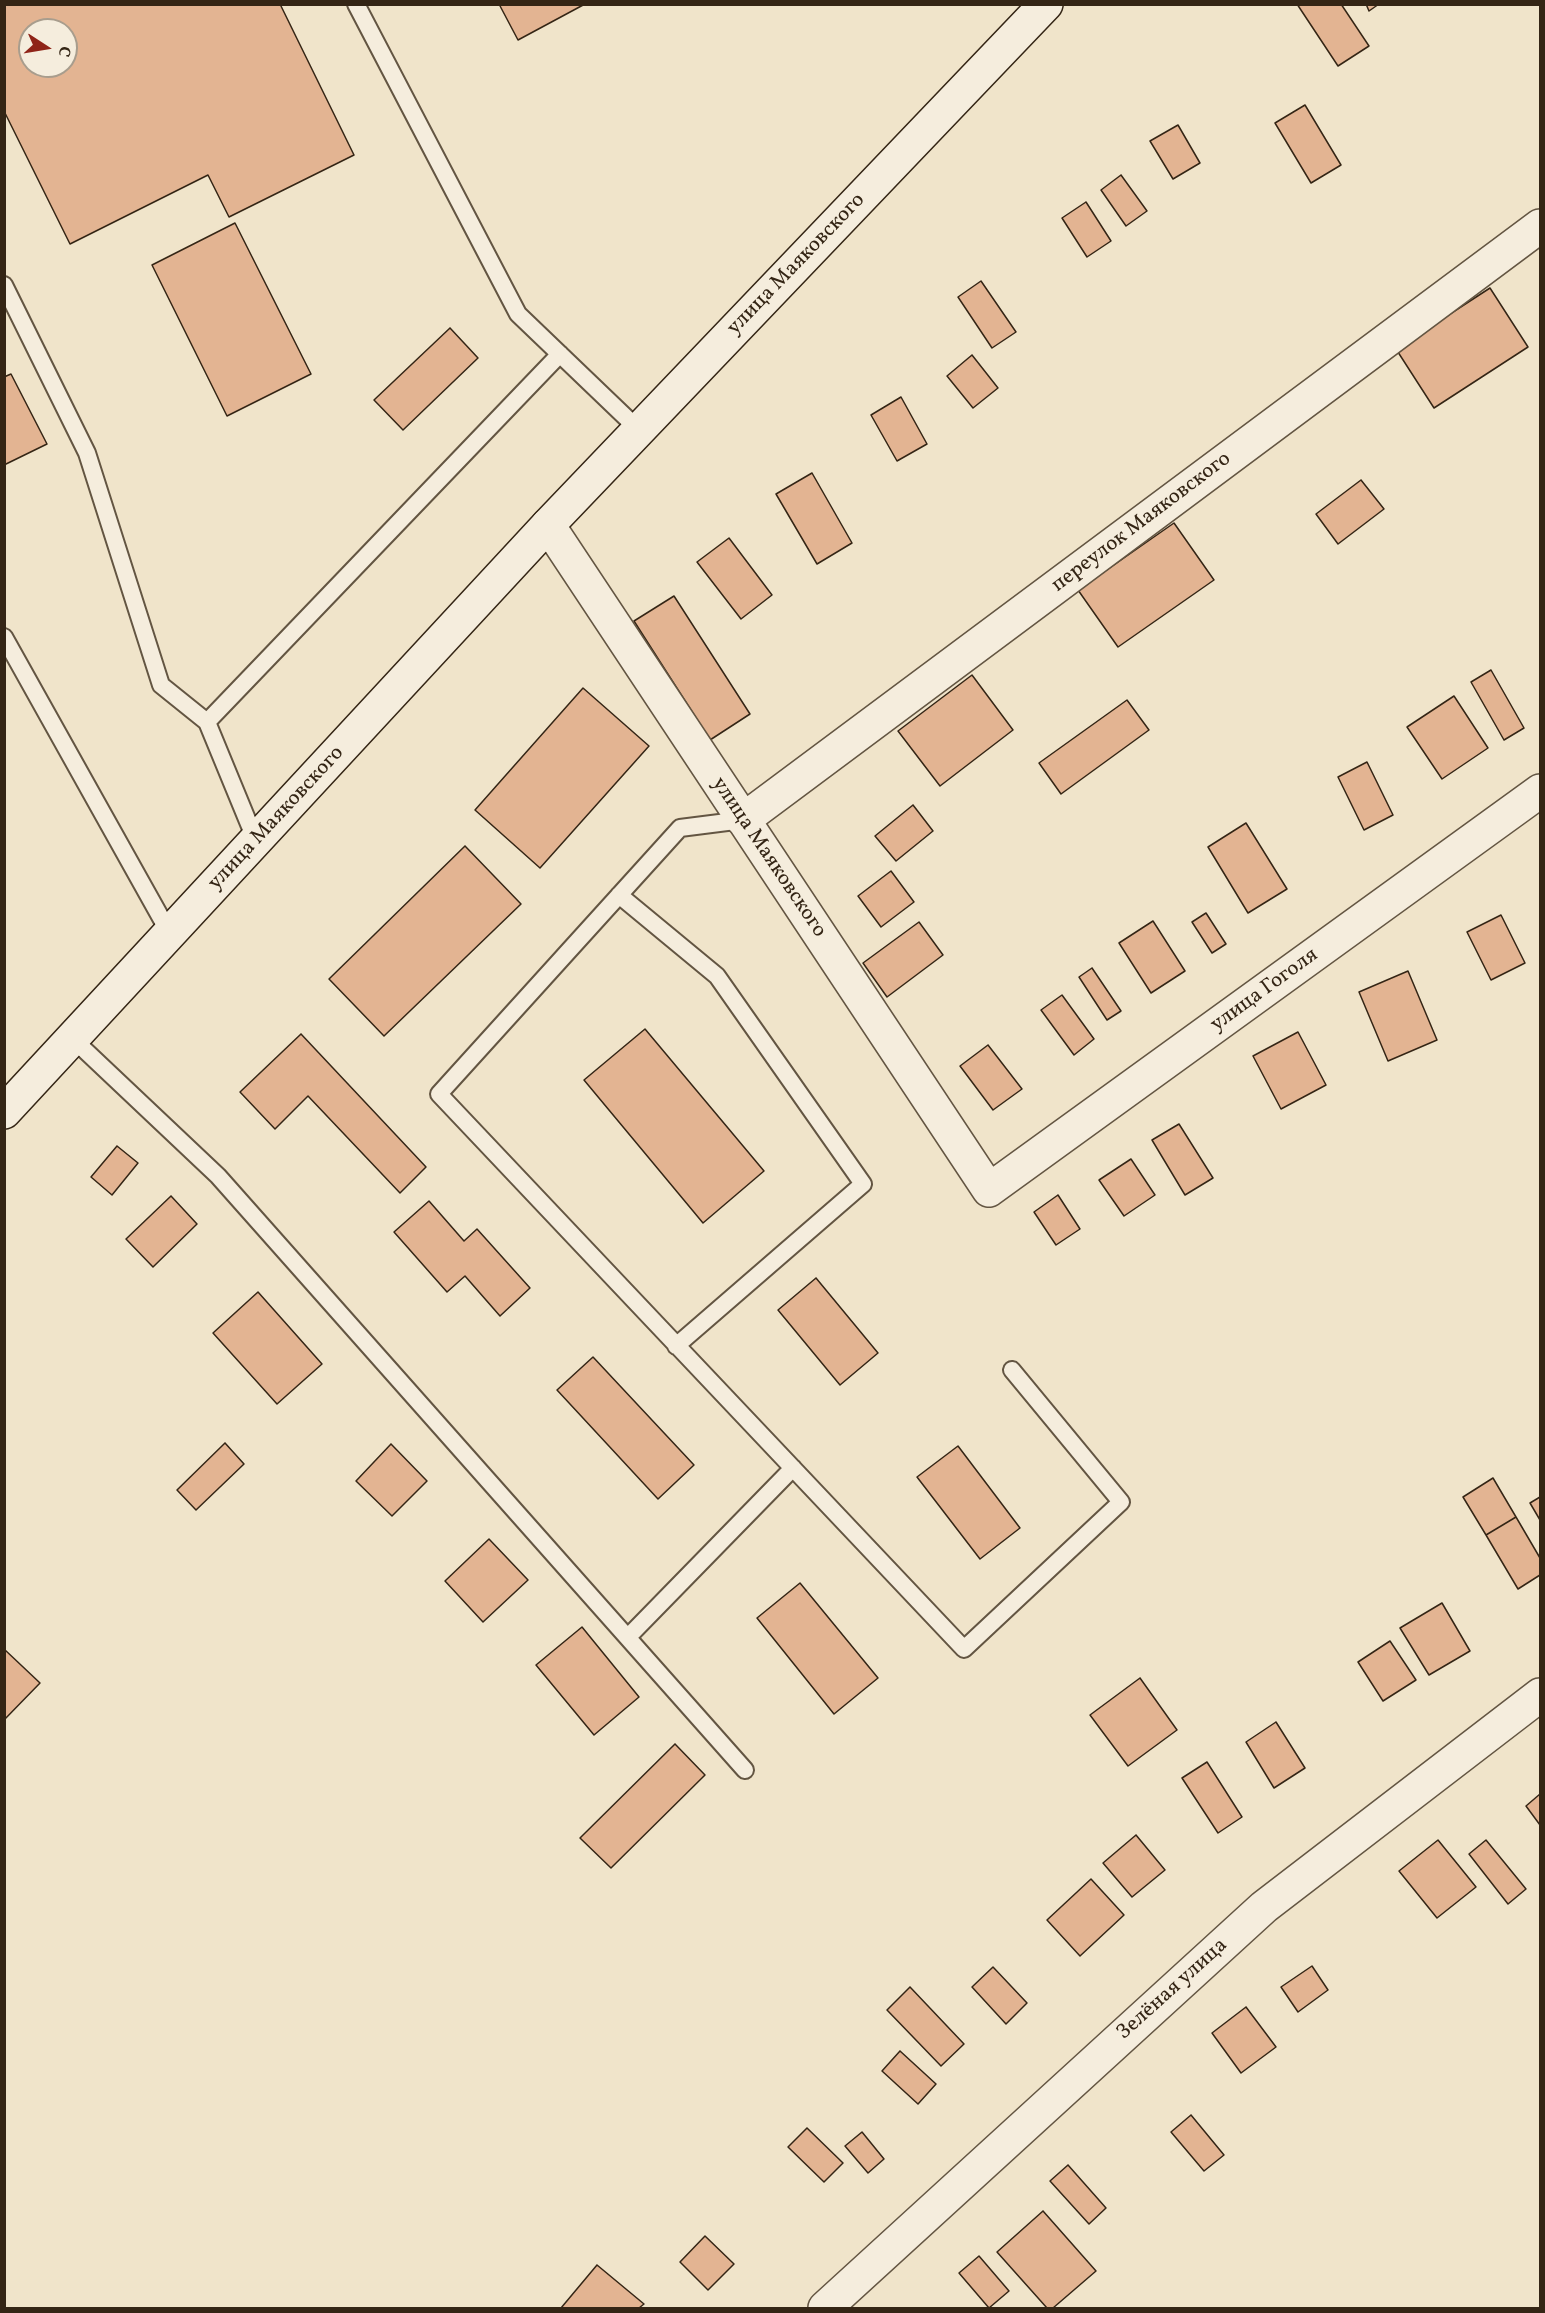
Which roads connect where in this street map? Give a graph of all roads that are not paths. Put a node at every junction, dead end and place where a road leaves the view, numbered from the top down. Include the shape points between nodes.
1 (356, 4) edge
2 (1046, 4) edge
3 (1540, 226) edge
4 (4, 285) edge
5 (560, 354) junction
6 (639, 430) junction
7 (548, 525) junction
8 (4, 637) edge
9 (207, 722) junction
10 (1540, 791) edge
11 (743, 820) junction
12 (256, 841) junction
13 (619, 895) junction
14 (170, 934) junction
15 (73, 1039) junction
16 (5, 1112) edge
17 (989, 1190) joint
18 (676, 1346) junction
19 (1012, 1370) dead end
20 (792, 1468) junction
21 (628, 1637) junction
22 (1540, 1695) edge
23 (745, 1770) dead end
24 (825, 2308) edge

1 - 5 lane via 518,314
2 - 6 street, улица Маяковского
3 - 11 street, переулок Маяковского
4 - 9 lane via 87,453 161,685
5 - 6 lane
5 - 9 lane
6 - 7 street, улица Маяковского
7 - 11 street, улица Маяковского
7 - 12 street, улица Маяковского
8 - 14 lane
9 - 12 lane
10 - 17 street, улица Гоголя
11 - 13 lane via 680,828
11 - 17 street, улица Маяковского
12 - 14 street, улица Маяковского
13 - 18 lane via 439,1094
13 - 18 lane via 717,976 863,1184
14 - 15 street, улица Маяковского
15 - 16 street, улица Маяковского
15 - 21 lane via 218,1176
18 - 20 lane
19 - 20 lane via 1121,1502 964,1649
20 - 21 lane
21 - 23 lane
22 - 24 street, Зелёная улица via 1264,1907

